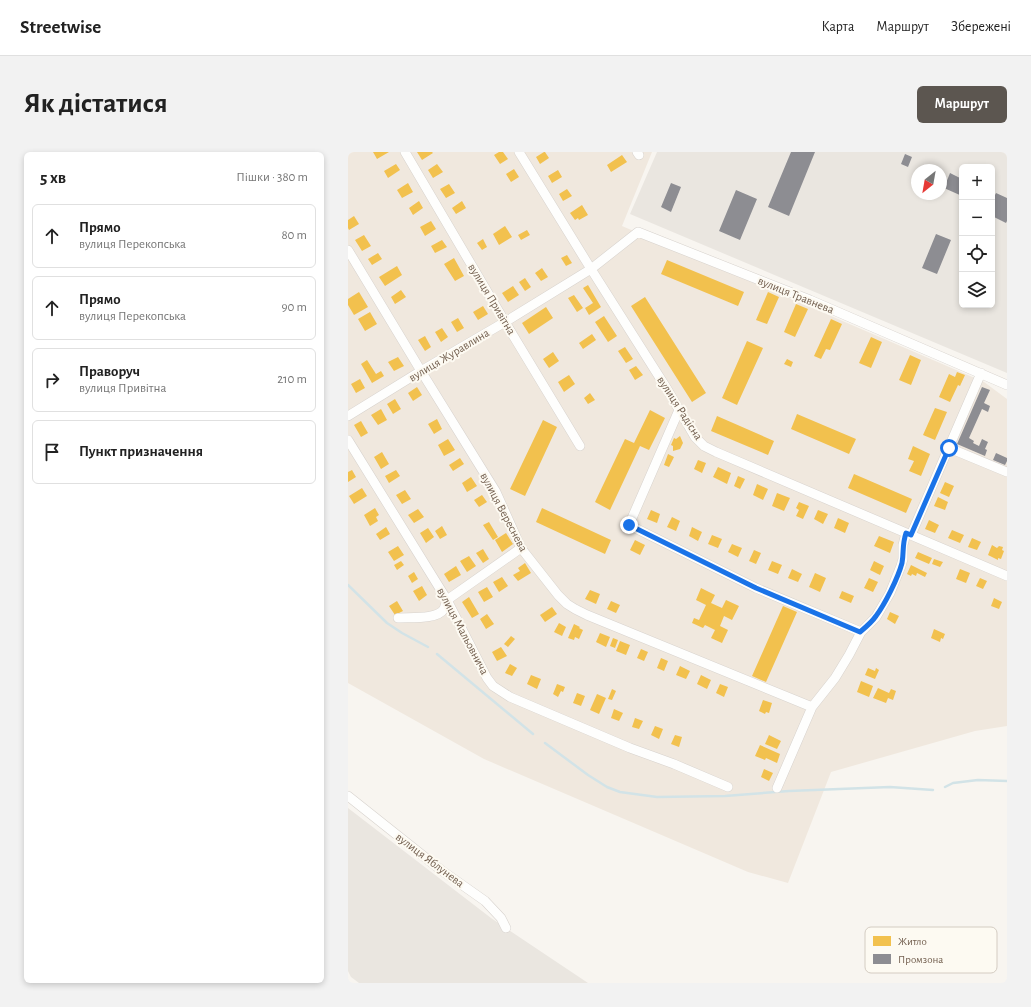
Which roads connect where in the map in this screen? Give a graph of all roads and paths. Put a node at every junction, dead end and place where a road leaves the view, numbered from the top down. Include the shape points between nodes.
1 (404, 152) edge
2 (519, 152) edge
3 (348, 250) edge
4 (591, 269) junction
5 (505, 322) junction
6 (421, 371) junction
7 (981, 373) junction
8 (1007, 385) edge
9 (679, 410) junction
10 (348, 416) edge
11 (348, 440) edge
12 (580, 446) dead end
13 (949, 448) junction
14 (1007, 472) edge
15 (909, 534) junction
16 (521, 548) junction
17 (1007, 576) edge
18 (447, 600) junction
19 (398, 618) dead end
20 (860, 632) junction
21 (812, 707) junction
22 (728, 787) dead end
23 (777, 788) dead end
24 (348, 796) edge
25 (506, 928) dead end

1 - 5 street, вулиця Привітна
2 - 4 street, вулиця Радісна
3 - 6 street, вулиця Вереснева
4 - 5 street, вулиця Журавлина
4 - 7 street, вулиця Травнева via 638,232 810,300
4 - 9 street, вулиця Радісна
5 - 6 street, вулиця Журавлина
5 - 12 street, вулиця Привітна
6 - 10 street, вулиця Журавлина
6 - 16 street, вулиця Вереснева via 496,492
7 - 8 street, вулиця Травнева
7 - 13 street
9 - 15 street, вулиця Радісна via 695,437 704,446
9 - 20 street via 629,525 756,588
11 - 18 street, вулиця Мальовнича
13 - 14 street
13 - 15 street
15 - 17 street, вулиця Радісна
15 - 20 street via 903,545 903,559 890,593 876,617
16 - 18 street
16 - 21 street, вулиця Вереснева via 558,595 575,609
18 - 19 street via 443,610 436,615
18 - 22 street, вулиця Мальовнича via 487,678 500,691 630,748
20 - 21 street via 850,655
21 - 23 street
24 - 25 street, вулиця Яблунева via 441,870 485,901 501,918

